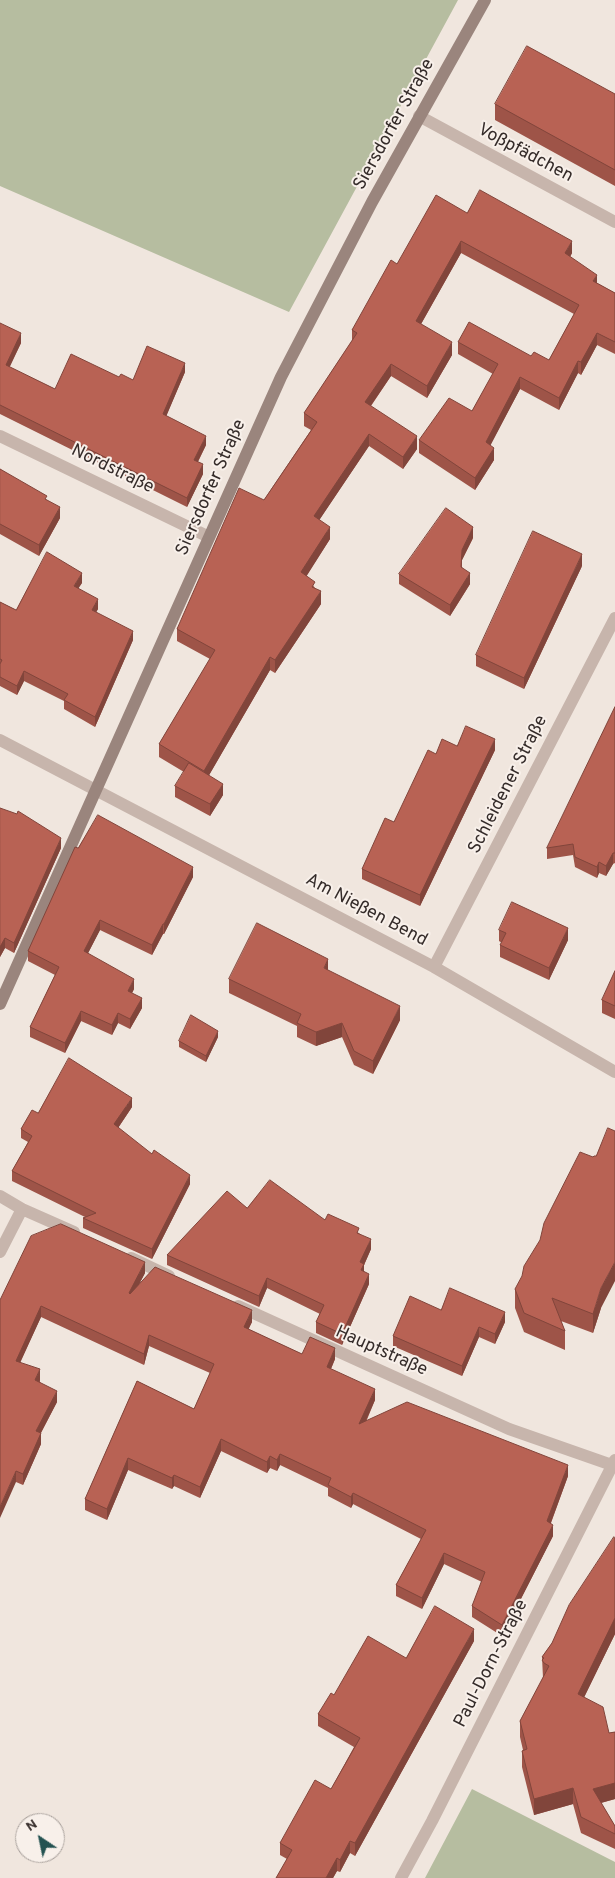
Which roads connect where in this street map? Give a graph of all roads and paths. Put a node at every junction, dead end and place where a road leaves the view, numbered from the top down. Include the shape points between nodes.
1 (485, 0) edge
2 (419, 116) junction
3 (615, 222) edge
4 (0, 436) edge
5 (209, 536) junction
6 (615, 618) edge
7 (0, 740) edge
8 (96, 789) junction
9 (434, 967) junction
10 (0, 1004) edge
11 (615, 1072) edge
12 (0, 1196) edge
13 (22, 1209) junction
14 (85, 1238) edge
15 (0, 1252) edge
16 (122, 1254) edge
17 (184, 1282) edge
18 (230, 1303) edge
19 (614, 1464) edge
20 (401, 1878) edge

1 - 2 street, Siersdorfer Straße
2 - 3 street, Voßpfädchen
2 - 5 street, Siersdorfer Straße via 281,377
4 - 5 street, Nordstraße
5 - 8 street, Siersdorfer Straße
6 - 9 street, Schleidener Straße
7 - 8 street, Am Nießen Bend
8 - 9 street, Am Nießen Bend
8 - 10 street, Siersdorfer Straße
9 - 11 street, Am Nießen Bend
12 - 13 street
13 - 14 street
13 - 15 street
16 - 17 street
18 - 19 street, Hauptstraße via 509,1429
19 - 20 street, Paul-Dorn-Straße

